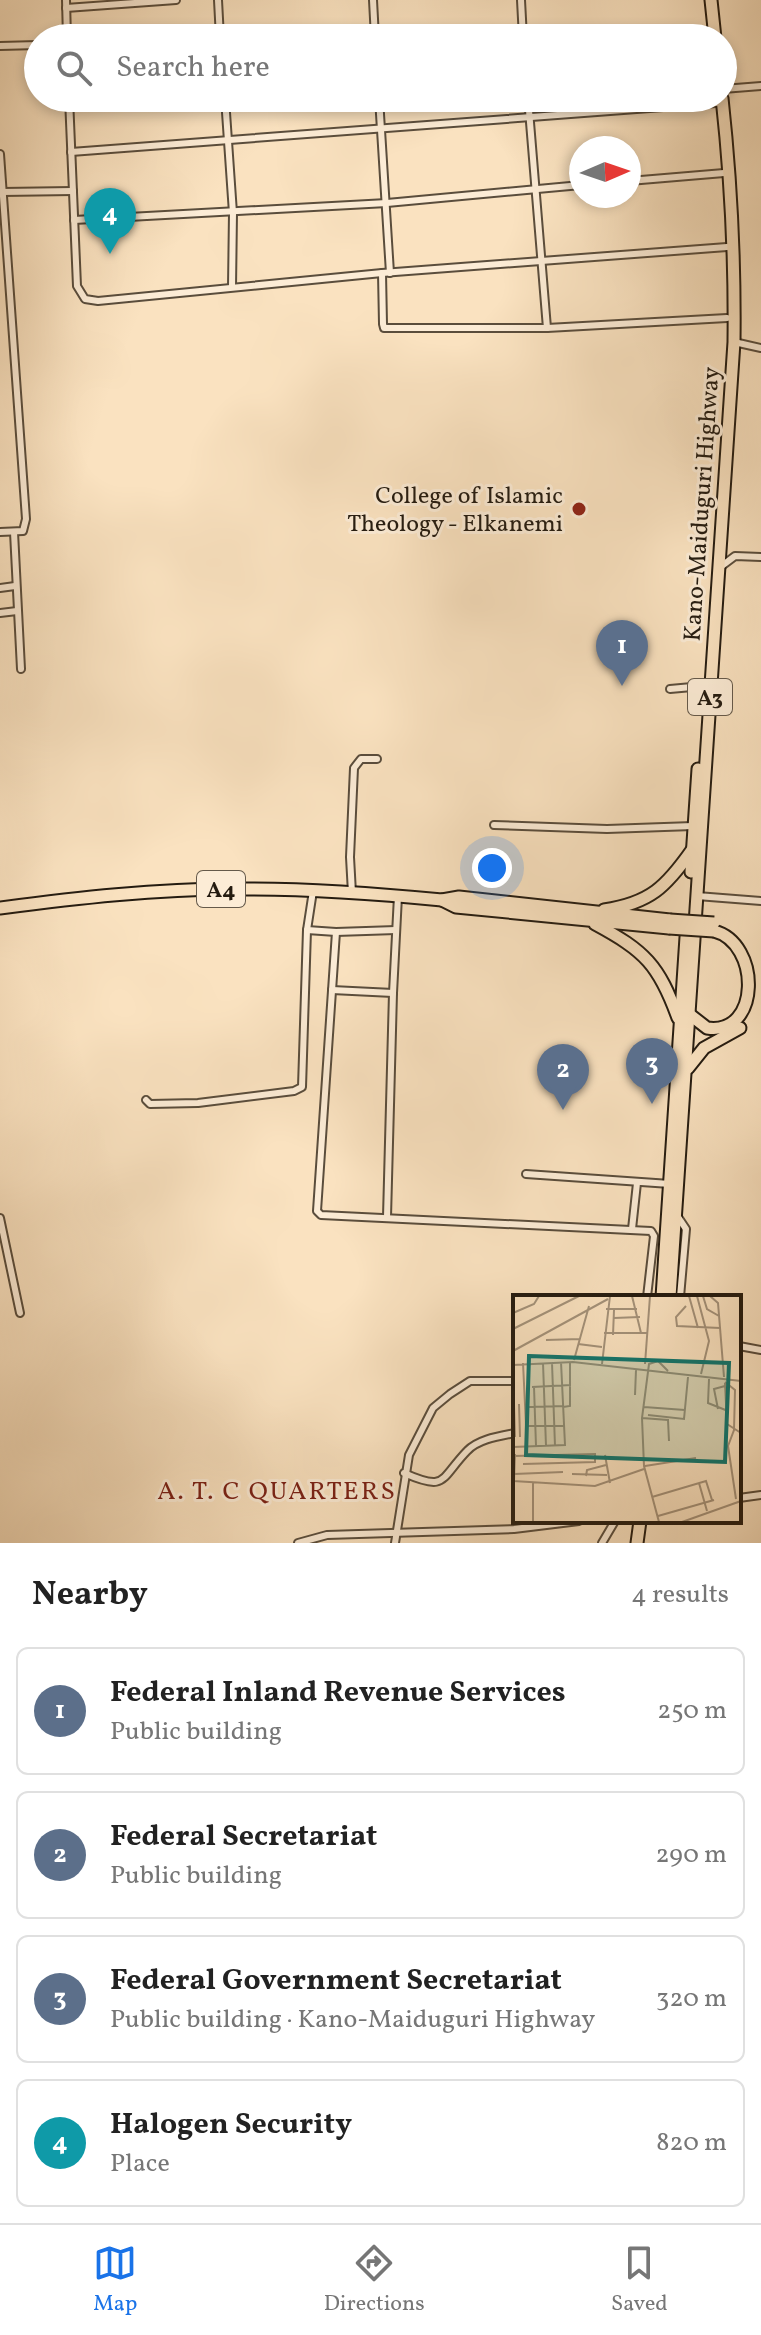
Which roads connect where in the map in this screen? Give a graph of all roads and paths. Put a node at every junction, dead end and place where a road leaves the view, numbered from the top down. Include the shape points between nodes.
1 (176, 0) edge
2 (218, 0) edge
3 (373, 0) edge
4 (521, 0) edge
5 (708, 0) edge
6 (66, 4) edge
7 (67, 24) edge
8 (219, 24) edge
9 (374, 24) edge
10 (522, 24) edge
11 (711, 24) edge
12 (24, 45) edge
13 (0, 46) edge
14 (761, 86) edge
15 (737, 88) edge
16 (70, 112) edge
17 (226, 112) edge
18 (379, 112) edge
19 (529, 112) edge
20 (576, 112) edge
21 (719, 112) edge
22 (720, 112) edge
23 (529, 116) junction
24 (380, 128) junction
25 (229, 140) junction
26 (71, 152) junction
27 (0, 154) edge
28 (724, 173) junction
29 (641, 180) edge
30 (569, 186) edge
31 (535, 188) junction
32 (73, 191) junction
33 (2, 192) junction
34 (387, 203) junction
35 (233, 213) junction
36 (2, 214) edge
37 (74, 220) junction
38 (727, 247) junction
39 (543, 262) junction
40 (386, 273) junction
41 (232, 287) junction
42 (727, 318) junction
43 (547, 328) junction
44 (0, 334) edge
45 (11, 334) junction
46 (734, 342) junction
47 (761, 348) edge
48 (0, 532) edge
49 (14, 532) junction
50 (720, 542) junction
51 (735, 556) junction
52 (761, 557) edge
53 (719, 568) junction
54 (15, 586) junction
55 (0, 588) edge
56 (17, 611) junction
57 (0, 613) edge
58 (21, 669) dead end
59 (703, 686) junction
60 (670, 689) dead end
61 (377, 759) dead end
62 (494, 825) dead end
63 (693, 826) junction
64 (692, 850) junction
65 (313, 890) junction
66 (352, 893) junction
67 (398, 896) junction
68 (697, 896) junction
69 (761, 901) edge
70 (0, 908) edge
71 (587, 916) junction
72 (714, 927) junction
73 (307, 930) junction
74 (396, 930) junction
75 (336, 932) junction
76 (739, 932) dead end
77 (332, 990) junction
78 (393, 993) junction
79 (758, 1010) dead end
80 (689, 1014) junction
81 (680, 1023) junction
82 (686, 1072) junction
83 (146, 1100) dead end
84 (526, 1174) dead end
85 (637, 1183) junction
86 (674, 1184) junction
87 (676, 1214) junction
88 (387, 1217) junction
89 (0, 1218) edge
90 (632, 1229) junction
91 (647, 1295) edge
92 (662, 1295) edge
93 (670, 1295) edge
94 (680, 1295) edge
95 (20, 1313) dead end
96 (741, 1346) edge
97 (761, 1350) edge
98 (513, 1381) edge
99 (513, 1433) edge
100 (404, 1473) junction
101 (761, 1495) edge
102 (741, 1498) edge
103 (563, 1523) edge
104 (614, 1523) edge
105 (633, 1523) edge
106 (640, 1523) edge
107 (396, 1534) junction
108 (298, 1543) edge
109 (395, 1543) edge
110 (602, 1543) edge
111 (630, 1543) edge
112 (637, 1543) edge

1 - 6 street
2 - 8 street
3 - 9 street
4 - 10 street
5 - 11 highway
6 - 7 street
12 - 13 street
14 - 15 street
16 - 26 street
17 - 25 street
18 - 24 street
19 - 23 street
20 - 23 street
21 - 28 highway, Kano-Maiduguri Highway / A3
22 - 46 highway, Kano-Maiduguri Highway / A3 via 732,204
23 - 24 street
23 - 31 street
24 - 25 street
24 - 34 street
25 - 26 street
25 - 35 street
26 - 32 street
27 - 33 street
28 - 29 street
28 - 38 highway, Kano-Maiduguri Highway / A3
30 - 31 street
31 - 34 street
31 - 39 street
32 - 33 street
32 - 37 street
33 - 36 street
34 - 35 street
34 - 40 street
35 - 37 street
35 - 41 street
36 - 45 street
37 - 41 street via 77,286 85,299
38 - 39 street
38 - 42 highway, Kano-Maiduguri Highway / A3
39 - 40 street
39 - 43 street
40 - 41 street
40 - 43 street via 384,328
42 - 43 street
42 - 59 highway, Kano-Maiduguri Highway / A3
44 - 45 street
45 - 49 street via 26,519 23,531
46 - 47 street
46 - 50 highway, Kano-Maiduguri Highway / A3
48 - 49 street
49 - 54 street
50 - 51 street
50 - 53 highway, Kano-Maiduguri Highway / A3
51 - 52 street
51 - 53 street
53 - 68 highway, Kano-Maiduguri Highway / A3
54 - 55 street
54 - 56 street
56 - 57 street
56 - 58 street
59 - 60 street
59 - 63 highway, Kano-Maiduguri Highway / A3
61 - 66 street via 361,759 354,768
62 - 63 street
63 - 64 highway, Kano-Maiduguri Highway / A3
64 - 71 highway via 654,894
64 - 81 highway, Kano-Maiduguri Highway / A3
65 - 66 highway, A4
65 - 70 highway, A4 via 175,891
65 - 73 street
66 - 67 highway, A4
67 - 71 highway, A4 via 442,900 456,907
67 - 74 street
68 - 69 street
68 - 80 highway, Kano-Maiduguri Highway / A3
71 - 72 highway, A4, bridge
71 - 81 highway via 646,957
72 - 76 highway, A4
72 - 80 highway, A4 via 752,954 755,998 744,1015 726,1027 707,1028
73 - 75 street
73 - 83 street via 302,1087 198,1103
74 - 75 street
74 - 78 street
75 - 77 street
77 - 78 street
77 - 88 street via 317,1211
78 - 88 street
79 - 82 highway via 704,1048
80 - 82 highway, Kano-Maiduguri Highway / A3
81 - 86 highway, Kano-Maiduguri Highway / A3
82 - 86 highway, Kano-Maiduguri Highway / A3
84 - 85 street
85 - 86 street
85 - 90 street
86 - 87 highway, Kano-Maiduguri Highway / A3
86 - 92 highway, Kano-Maiduguri Highway / A3
87 - 93 highway, Kano-Maiduguri Highway / A3
87 - 94 street via 686,1229
88 - 90 street
89 - 95 street
90 - 91 street via 654,1236
96 - 97 street
98 - 100 street via 470,1381 433,1408
99 - 100 street via 468,1449 436,1482
100 - 107 street
101 - 102 street
103 - 107 street
104 - 110 street
105 - 111 highway
106 - 112 highway
107 - 108 street via 327,1535
107 - 109 street

